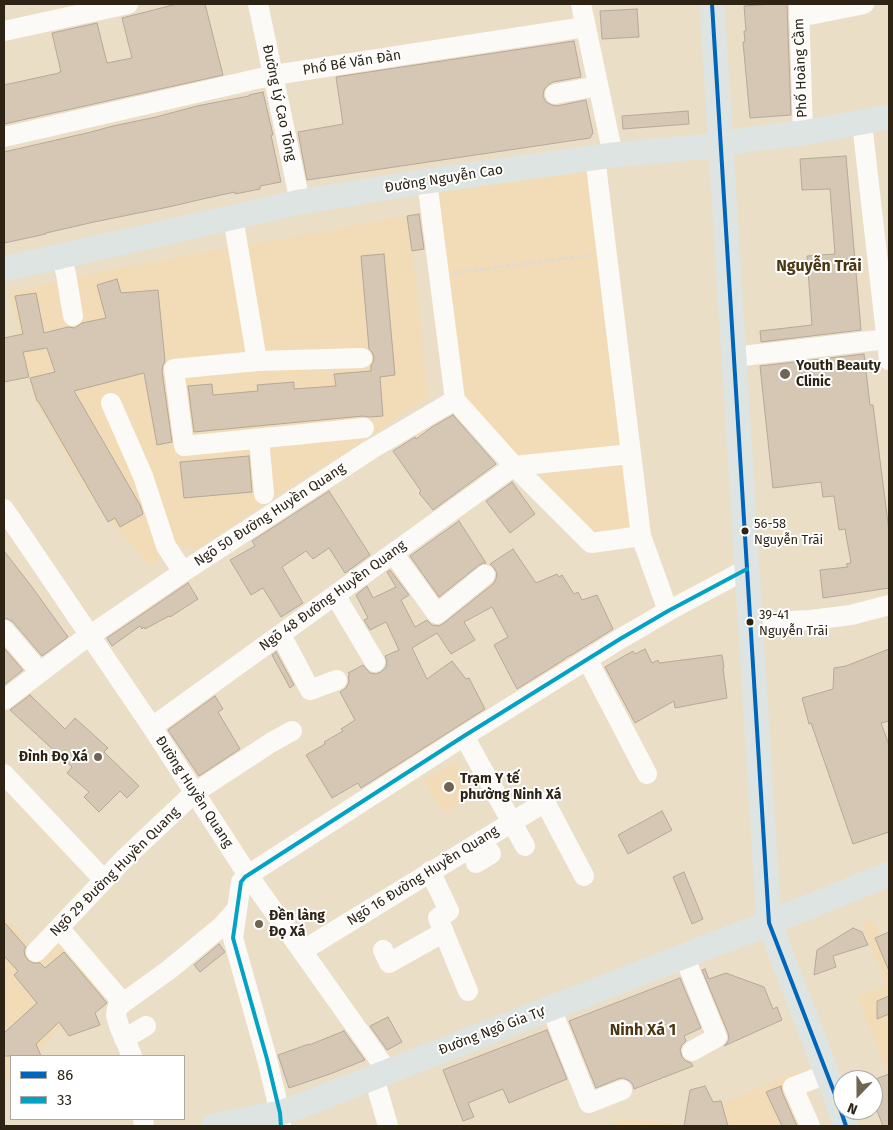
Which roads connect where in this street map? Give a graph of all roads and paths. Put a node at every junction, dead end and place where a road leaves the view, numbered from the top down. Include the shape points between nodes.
1 (128, 4) edge
2 (258, 4) edge
3 (581, 4) edge
4 (712, 4) edge
5 (864, 4) edge
6 (799, 11) edge
7 (585, 27) junction
8 (4, 31) edge
9 (274, 75) junction
10 (598, 86) junction
11 (555, 94) dead end
12 (889, 117) edge
13 (862, 123) junction
14 (803, 133) junction
15 (4, 137) edge
16 (721, 145) junction
17 (604, 156) junction
18 (427, 181) junction
19 (300, 202) junction
20 (233, 217) junction
21 (607, 253) junction
22 (61, 255) junction
23 (4, 269) edge
24 (439, 275) junction
25 (73, 316) dead end
26 (887, 339) junction
27 (734, 357) junction
28 (362, 358) dead end
29 (889, 360) edge
30 (257, 361) junction
31 (455, 400) junction
32 (111, 403) dead end
33 (364, 428) dead end
34 (259, 439) junction
35 (631, 454) junction
36 (514, 466) junction
37 (264, 494) dead end
38 (4, 508) edge
39 (641, 536) junction
40 (393, 553) junction
41 (747, 569) junction
42 (183, 572) junction
43 (485, 575) dead end
44 (335, 595) junction
45 (889, 605) edge
46 (668, 611) junction
47 (750, 623) junction
48 (4, 630) edge
49 (90, 635) junction
50 (280, 635) junction
51 (588, 659) junction
52 (375, 662) dead end
53 (40, 672) junction
54 (337, 680) dead end
55 (4, 700) edge
56 (152, 727) junction
57 (292, 731) dead end
58 (464, 736) junction
59 (4, 774) edge
60 (646, 774) dead end
61 (194, 792) junction
62 (511, 822) junction
63 (482, 840) junction
64 (525, 846) dead end
65 (476, 863) dead end
66 (430, 871) junction
67 (889, 874) edge
68 (248, 875) junction
69 (584, 876) dead end
70 (104, 880) junction
71 (236, 910) junction
72 (769, 923) junction
73 (59, 928) junction
74 (444, 932) junction
75 (302, 950) junction
76 (383, 950) dead end
77 (36, 952) dead end
78 (684, 956) junction
79 (468, 992) dead end
80 (120, 1006) junction
81 (551, 1008) junction
82 (146, 1026) dead end
83 (128, 1048) edge
84 (692, 1051) dead end
85 (827, 1074) junction
86 (381, 1075) junction
87 (622, 1090) dead end
88 (281, 1120) edge
89 (213, 1126) edge
90 (388, 1126) edge
91 (810, 1126) edge
92 (846, 1126) edge

1 - 8 street
2 - 9 street, Đường Lý Cao Tông
3 - 7 street
4 - 16 main road
5 - 6 street
6 - 14 street, Phố Hoàng Cầm
7 - 9 street, Phố Bế Văn Đàn
7 - 10 street
9 - 15 street, Phố Bế Văn Đàn
9 - 19 street, Đường Lý Cao Tông
10 - 11 street
10 - 17 street
12 - 13 main road, Đường Nguyễn Cao
13 - 14 main road, Đường Nguyễn Cao
13 - 26 street
14 - 16 main road, Đường Nguyễn Cao
16 - 17 main road, Đường Nguyễn Cao
16 - 27 main road
17 - 18 main road, Đường Nguyễn Cao
17 - 21 street
18 - 19 main road, Đường Nguyễn Cao
18 - 24 street
19 - 20 main road, Đường Nguyễn Cao
20 - 22 main road, Đường Nguyễn Cao
20 - 30 street
21 - 24 path
21 - 35 street
22 - 23 main road, Đường Nguyễn Cao
22 - 25 street
24 - 31 street
26 - 27 street
26 - 29 street
27 - 41 main road
28 - 30 street
30 - 34 street via 174,369 184,446
31 - 36 street
31 - 42 street, Ngõ 50 Đường Huyền Quang via 370,450
32 - 42 street via 143,476 166,546
33 - 34 street
34 - 37 street
35 - 36 street
35 - 39 street
36 - 39 street via 591,543
36 - 40 street, Ngõ 48 Đường Huyền Quang
38 - 49 street, Đường Huyền Quang
39 - 46 street
40 - 43 street via 437,614
40 - 44 street, Ngõ 48 Đường Huyền Quang
41 - 46 street
41 - 47 main road
42 - 49 street, Ngõ 50 Đường Huyền Quang
44 - 50 street, Ngõ 48 Đường Huyền Quang
44 - 52 street
45 - 47 street via 851,615
46 - 51 street
47 - 72 main road
48 - 53 street
49 - 53 street, Ngõ 50 Đường Huyền Quang
49 - 56 street, Đường Huyền Quang
50 - 54 street via 310,690
50 - 56 street, Ngõ 48 Đường Huyền Quang
51 - 58 street
51 - 60 street
53 - 55 street, Ngõ 50 Đường Huyền Quang
56 - 61 street, Đường Huyền Quang
57 - 61 street, Ngõ 29 Đường Huyền Quang
58 - 62 street
58 - 68 street
59 - 70 street
61 - 68 street, Đường Huyền Quang
61 - 70 street, Ngõ 29 Đường Huyền Quang
62 - 63 street, Ngõ 16 Đường Huyền Quang
62 - 64 street
62 - 69 street, Ngõ 16 Đường Huyền Quang via 545,802
63 - 65 street via 491,854
63 - 66 street, Ngõ 16 Đường Huyền Quang
66 - 74 street via 449,911 438,918
66 - 75 street, Ngõ 16 Đường Huyền Quang
67 - 72 main road, Đường Ngô Gia Tự
68 - 71 street via 241,882
68 - 75 street, Đường Huyền Quang
70 - 73 street, Ngõ 29 Đường Huyền Quang
71 - 80 street via 222,926
71 - 88 street via 234,943
72 - 78 main road, Đường Ngô Gia Tự
72 - 85 main road
73 - 77 street, Ngõ 29 Đường Huyền Quang
73 - 80 street
74 - 76 street via 389,963
74 - 79 street
75 - 86 street, Đường Huyền Quang
78 - 81 main road, Đường Ngô Gia Tự
78 - 84 street via 717,1037
80 - 83 street via 116,1015
81 - 86 main road, Đường Ngô Gia Tự
81 - 87 street via 589,1103
82 - 83 street
85 - 91 street via 793,1087
85 - 92 main road
86 - 88 main road, Đường Ngô Gia Tự
86 - 90 street, Đường Huyền Quang
88 - 89 main road, Đường Ngô Gia Tự

